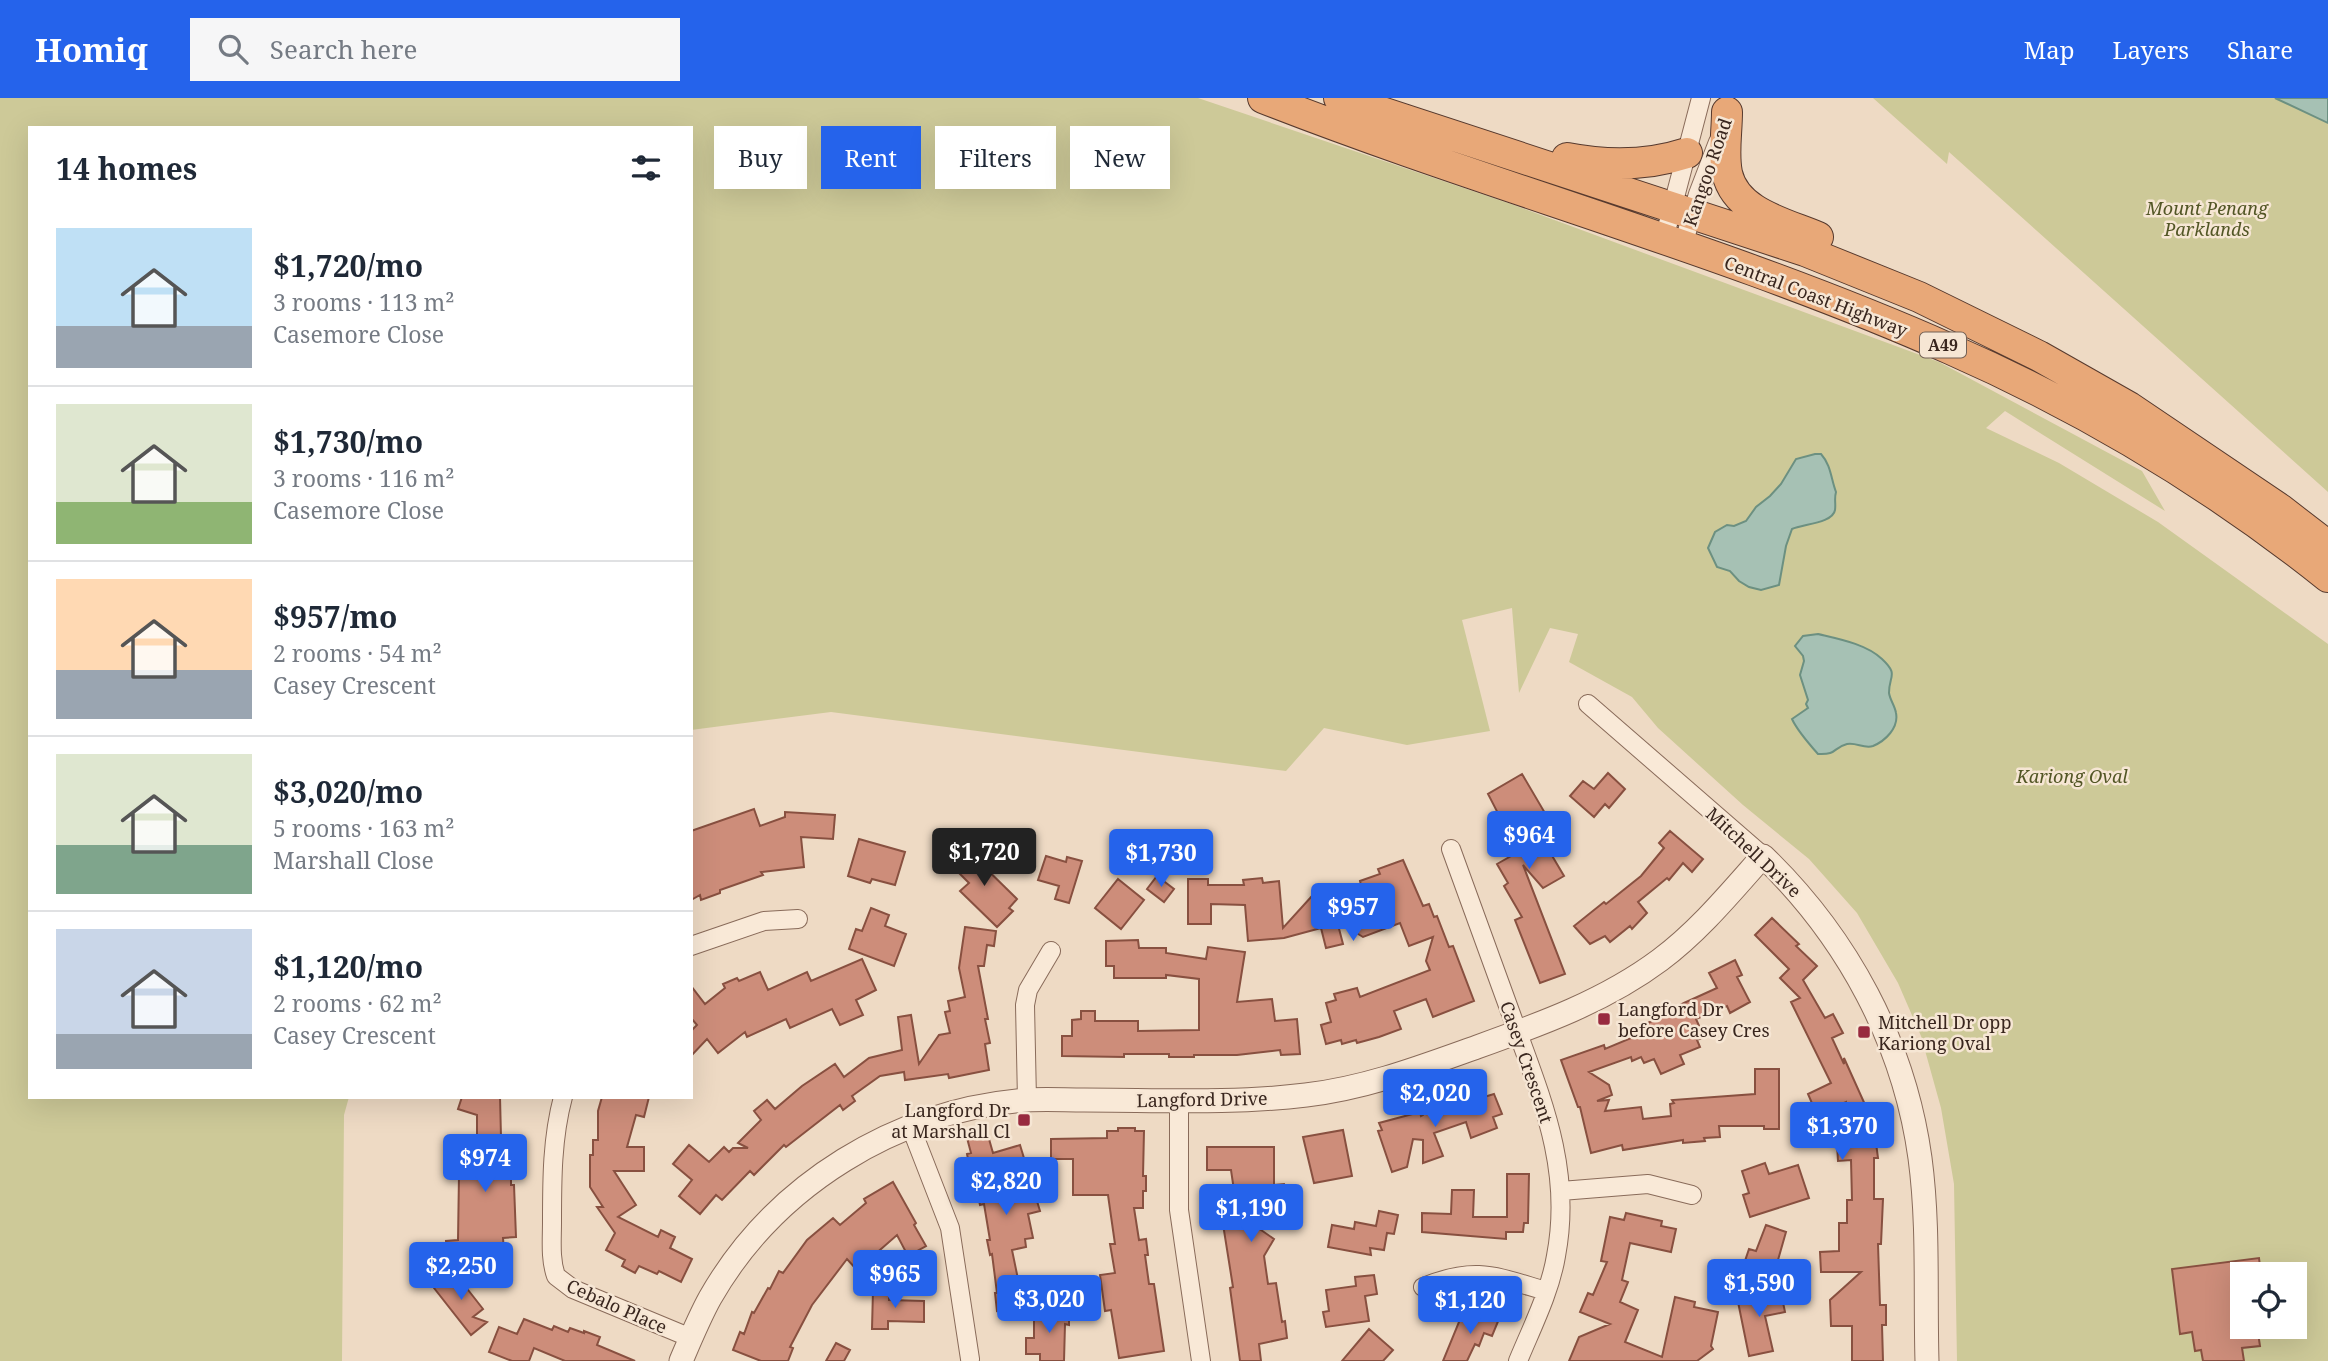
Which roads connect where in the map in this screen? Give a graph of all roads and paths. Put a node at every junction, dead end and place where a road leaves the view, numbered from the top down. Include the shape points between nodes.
1 (1263, 98) edge
2 (1339, 98) edge
3 (1701, 98) edge
4 (1729, 105) edge
5 (1414, 124) junction
6 (1687, 153) junction
7 (1683, 211) junction
8 (1674, 242) junction
9 (1919, 297) junction
10 (2295, 535) junction
11 (2328, 546) edge
12 (2328, 577) edge
13 (1588, 704) dead end
14 (1451, 849) dead end
15 (1763, 856) junction
16 (798, 919) dead end
17 (693, 945) edge
18 (1051, 951) dead end
19 (1517, 1033) junction
20 (562, 1099) edge
21 (1027, 1100) junction
22 (1179, 1100) junction
23 (911, 1125) junction
24 (1561, 1191) junction
25 (1692, 1195) dead end
26 (1423, 1287) dead end
27 (1546, 1291) junction
28 (691, 1338) junction
29 (970, 1359) dead end
30 (681, 1361) edge
31 (1201, 1361) edge
32 (1518, 1361) edge
33 (1927, 1361) edge

1 - 8 highway, Central Coast Highway / A49
2 - 5 highway, Central Coast Highway / A49
3 - 6 street, Kangoo Road
4 - 7 street, Kangoo Road
4 - 9 highway via 1727,172 1740,200 1755,211 1851,251
5 - 6 highway via 1461,126 1547,154 1598,163 1652,163
5 - 7 highway, Central Coast Highway / A49
6 - 7 street, Kangoo Road
7 - 8 street, Kangoo Road
7 - 9 highway, Central Coast Highway / A49 via 1805,251
8 - 10 highway, Central Coast Highway / A49 via 1952,349 2111,431 2242,512
9 - 10 highway, Central Coast Highway / A49 via 2129,407
10 - 11 highway, Central Coast Highway / A49
10 - 12 highway, Central Coast Highway / A49
13 - 15 street, Mitchell Drive
14 - 19 street, Casey Crescent
15 - 19 street, Langford Drive via 1662,959 1597,1000
15 - 33 street, Mitchell Drive via 1816,912 1846,956 1897,1064 1920,1160
16 - 17 street via 764,921
18 - 21 street via 1028,990 1025,1005
19 - 22 street, Langford Drive via 1352,1088 1258,1100
19 - 24 street, Casey Crescent via 1550,1121
20 - 28 street, Cebalo Place via 555,1127 552,1191 556,1276 573,1289
21 - 22 street, Langford Drive
21 - 23 street, Langford Drive
22 - 31 street via 1179,1210
23 - 28 street, Langford Drive via 841,1161 780,1209 728,1271
23 - 29 street via 950,1228
24 - 25 street via 1648,1184
24 - 27 street, Casey Crescent via 1556,1257
26 - 27 street via 1452,1276 1475,1274
27 - 32 street, Casey Crescent
28 - 30 street, Langford Drive

